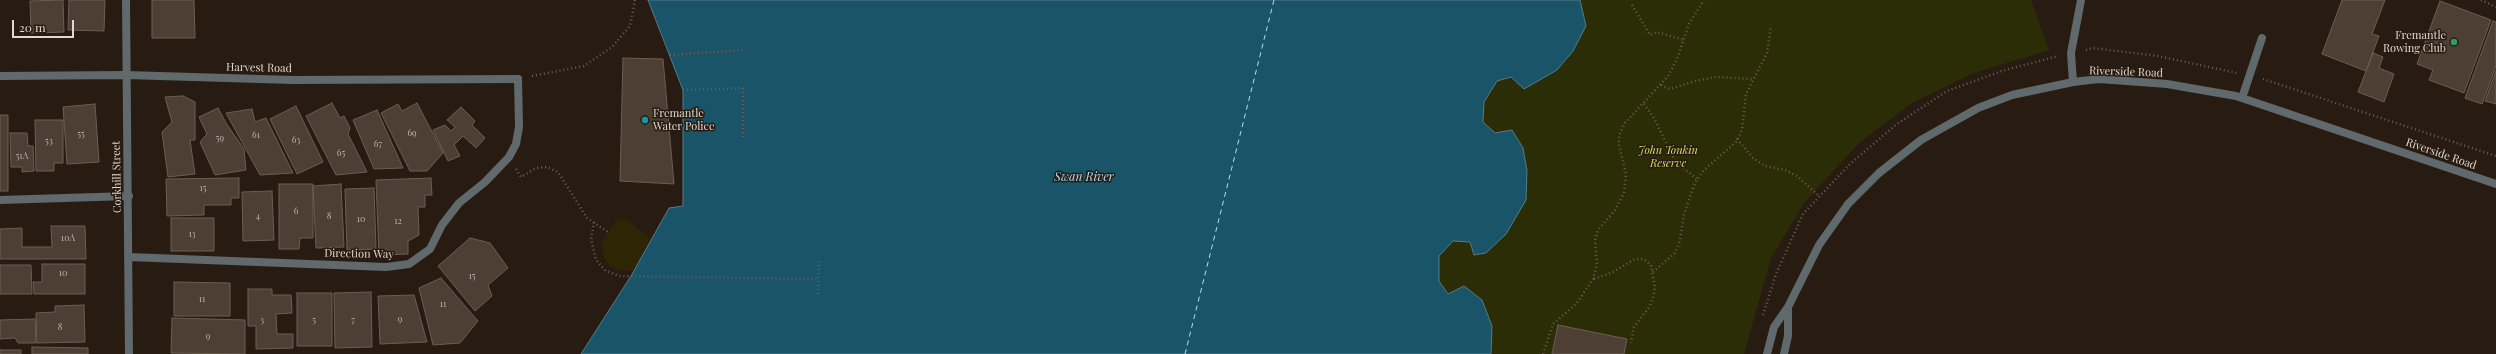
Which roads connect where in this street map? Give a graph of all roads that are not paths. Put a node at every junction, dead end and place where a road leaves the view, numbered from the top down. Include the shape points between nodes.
1 (126, 0) edge
2 (2081, 0) edge
3 (2262, 38) dead end
4 (126, 75) junction
5 (0, 76) edge
6 (518, 79) joint
7 (2073, 82) junction
8 (2242, 98) junction
9 (2496, 184) edge
10 (129, 196) junction
11 (0, 200) edge
12 (129, 257) junction
13 (1788, 307) junction
14 (129, 354) edge
15 (1767, 354) edge
16 (1784, 354) edge

1 - 4 street, Corkhill Street
2 - 7 street via 2071,53
3 - 8 street
4 - 5 street, Harvest Road
4 - 6 street, Harvest Road via 293,80
4 - 10 street, Corkhill Street
6 - 12 street, Direction Way via 519,127 516,144 509,157 485,182 459,203 442,225 430,249 409,264 386,267
7 - 8 street, Riverside Road via 2099,79 2166,84
7 - 13 street, Riverside Road via 2012,95 1978,108 1940,128 1904,152 1848,204 1819,245
8 - 9 street, Riverside Road
10 - 11 street
10 - 12 street, Corkhill Street
12 - 14 street, Corkhill Street
13 - 15 street, Riverside Road via 1774,327
13 - 16 street, Riverside Road via 1788,336

